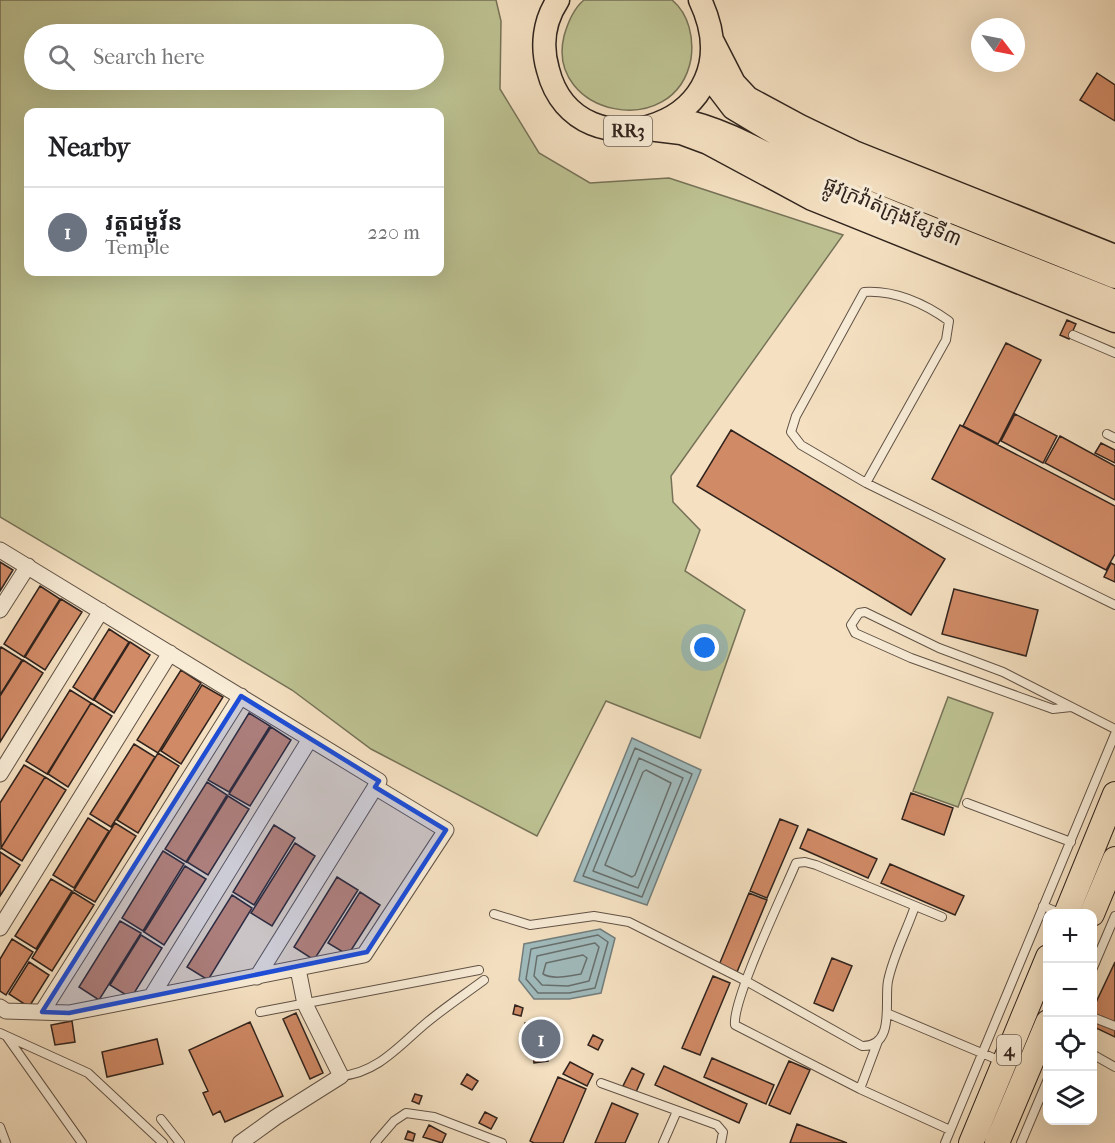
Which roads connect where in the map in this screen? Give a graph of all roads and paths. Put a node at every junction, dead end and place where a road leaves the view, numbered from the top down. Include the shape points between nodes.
1 (543, 0) edge
2 (558, 0) edge
3 (700, 0) edge
4 (545, 30) junction
5 (713, 42) junction
6 (710, 68) junction
7 (673, 118) junction
8 (648, 129) junction
9 (1115, 256) edge
10 (1115, 277) edge
11 (1115, 301) edge
12 (1115, 321) edge
13 (1073, 335) dead end
14 (1115, 353) edge
15 (1107, 434) dead end
16 (1115, 438) edge
17 (866, 483) junction
18 (0, 550) edge
19 (28, 566) junction
20 (1115, 605) edge
21 (0, 610) edge
22 (101, 611) junction
23 (170, 653) junction
24 (241, 696) junction
25 (1071, 707) junction
26 (1115, 729) edge
27 (1115, 734) edge
28 (310, 739) junction
29 (0, 774) edge
30 (375, 787) junction
31 (1115, 794) edge
32 (967, 803) dead end
33 (1071, 842) junction
34 (1115, 859) edge
35 (915, 906) junction
36 (1043, 906) junction
37 (1051, 909) edge
38 (1066, 909) edge
39 (1094, 909) edge
40 (494, 914) dead end
41 (942, 916) dead end
42 (1115, 916) edge
43 (0, 928) edge
44 (1045, 963) edge
45 (1095, 963) edge
46 (298, 969) junction
47 (479, 970) dead end
48 (257, 977) junction
49 (484, 980) dead end
50 (746, 981) junction
51 (151, 998) junction
52 (305, 1005) junction
53 (0, 1007) edge
54 (42, 1012) junction
55 (260, 1012) dead end
56 (889, 1014) junction
57 (1097, 1019) edge
58 (1115, 1026) edge
59 (1043, 1032) edge
60 (3, 1034) edge
61 (878, 1041) junction
62 (982, 1053) junction
63 (1097, 1057) edge
64 (1004, 1062) junction
65 (1115, 1067) edge
66 (341, 1076) junction
67 (601, 1083) dead end
68 (861, 1089) junction
69 (1043, 1089) edge
70 (677, 1111) junction
71 (162, 1119) dead end
72 (0, 1127) edge
73 (950, 1130) junction
74 (6, 1143) edge
75 (82, 1143) edge
76 (163, 1143) edge
77 (180, 1143) edge
78 (240, 1143) edge
79 (375, 1143) edge
80 (502, 1143) edge
81 (663, 1143) edge
82 (721, 1143) edge
83 (945, 1143) edge
84 (971, 1143) edge
85 (997, 1143) edge
86 (1021, 1143) edge

1 - 4 main road, RR3
2 - 4 main road, RR3
3 - 5 main road, RR3
4 - 8 main road, RR3 via 548,72 563,101 604,128
5 - 6 main road, RR3
5 - 9 main road via 734,83 748,98 800,126 854,152
6 - 7 main road, RR3 via 689,105
6 - 10 main road, ផ្លូវក្រវ៉ាត់ក្រុងខ្សែទី៣ via 717,87 733,108 798,147
7 - 8 main road, RR3
7 - 11 main road, ផ្លូវក្រវ៉ាត់ក្រុងខ្សែទី៣ / RR3 via 729,133 778,161 891,212
8 - 12 main road via 681,133 708,143 812,199
13 - 14 lane
15 - 16 lane
17 - 17 lane via 801,445 791,432 864,292 886,291 949,321 946,340
17 - 20 lane
18 - 19 street
19 - 21 street
19 - 22 street
22 - 23 street
22 - 29 street
23 - 24 street
23 - 43 street
24 - 28 street
24 - 54 street
25 - 25 lane via 1003,672 939,648 865,612 859,613 852,625 855,633 912,658 1053,709
25 - 26 lane
27 - 33 lane
28 - 30 street via 379,781
28 - 51 street
30 - 46 street via 446,830 367,952
30 - 48 street
31 - 38 highway
32 - 33 lane
33 - 36 lane
34 - 39 highway
35 - 41 lane
35 - 50 lane via 805,862 796,863
35 - 56 lane via 888,980
36 - 37 lane
36 - 62 lane
40 - 50 lane via 530,925 594,916 629,922
42 - 45 lane
44 - 64 highway, 4
46 - 48 street
46 - 52 street
47 - 52 lane
48 - 51 street
49 - 66 lane via 387,1058 359,1075
50 - 61 lane via 862,1046 869,1047
50 - 68 lane via 735,1025
51 - 54 street via 69,1013
52 - 55 lane
52 - 66 street
53 - 54 street via 6,1011
56 - 61 lane
56 - 62 lane
57 - 58 lane
59 - 85 highway, 4
60 - 75 lane
60 - 76 lane via 87,1072
61 - 68 lane
62 - 64 lane
62 - 73 lane
63 - 65 lane
64 - 84 highway, 4
66 - 78 street
67 - 70 lane
68 - 73 lane
69 - 86 lane
70 - 81 lane
70 - 82 lane via 717,1125 723,1132
71 - 77 lane
72 - 74 lane
73 - 83 lane
79 - 80 lane via 406,1113 434,1117

